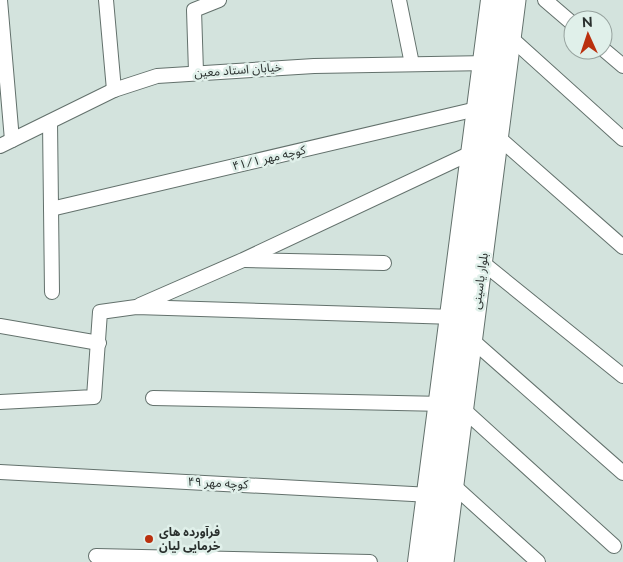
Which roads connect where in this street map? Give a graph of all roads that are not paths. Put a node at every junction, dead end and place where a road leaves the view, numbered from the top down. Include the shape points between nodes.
1 (0, 0) edge
2 (106, 0) edge
3 (219, 0) edge
4 (399, 0) edge
5 (488, 0) edge
6 (500, 0) edge
7 (516, 0) edge
8 (545, 0) edge
9 (563, 15) edge
10 (511, 38) junction
11 (613, 58) edge
12 (486, 63) junction
13 (412, 64) junction
14 (623, 66) edge
15 (196, 72) junction
16 (3, 84) edge
17 (114, 90) junction
18 (480, 109) junction
19 (50, 122) junction
20 (499, 138) junction
21 (623, 139) edge
22 (6, 143) edge
23 (475, 151) junction
24 (51, 209) junction
25 (623, 247) edge
26 (243, 260) junction
27 (384, 263) dead end
28 (483, 263) junction
29 (52, 292) dead end
30 (136, 308) junction
31 (453, 317) junction
32 (0, 326) edge
33 (472, 340) junction
34 (99, 343) junction
35 (623, 376) edge
36 (153, 398) dead end
37 (0, 402) edge
38 (449, 406) junction
39 (0, 472) edge
40 (623, 473) edge
41 (454, 486) junction
42 (430, 495) junction
43 (614, 546) dead end
44 (96, 556) dead end
45 (116, 559) edge
46 (370, 562) edge
47 (415, 562) edge
48 (428, 562) edge
49 (444, 562) edge
50 (538, 562) edge

1 - 16 street
2 - 17 street
3 - 15 street via 194,10
4 - 13 street
5 - 12 street
6 - 12 main road, بلوار یاسینی
7 - 10 main road, بلوار یاسینی
8 - 9 street
10 - 20 main road, بلوار یاسینی
10 - 21 street
11 - 14 street
12 - 13 street, خیابان استاد معین
12 - 18 main road, بلوار یاسینی
13 - 15 street, خیابان استاد معین
15 - 17 street, خیابان استاد معین via 157,76
16 - 22 street
17 - 19 street, خیابان استاد معین
18 - 23 main road, بلوار یاسینی
18 - 24 street, کوچه مهر ۴۱/۱
19 - 22 street, خیابان استاد معین
19 - 24 street
20 - 25 street
20 - 28 main road, بلوار یاسینی
23 - 26 street
23 - 31 main road, بلوار یاسینی
24 - 29 street
26 - 27 street
26 - 30 street
28 - 33 main road, بلوار یاسینی
28 - 35 street
30 - 31 street
30 - 34 street via 100,312
31 - 38 main road, بلوار یاسینی
32 - 34 street
33 - 38 main road, بلوار یاسینی
33 - 40 street
34 - 37 street via 94,397
36 - 38 street
38 - 41 main road, بلوار یاسینی
38 - 42 main road, بلوار یاسینی
38 - 43 street
39 - 42 street, کوچه مهر ۴۹
41 - 49 main road, بلوار یاسینی
41 - 50 street
42 - 47 street
42 - 48 main road, بلوار یاسینی
44 - 45 street
45 - 46 street

